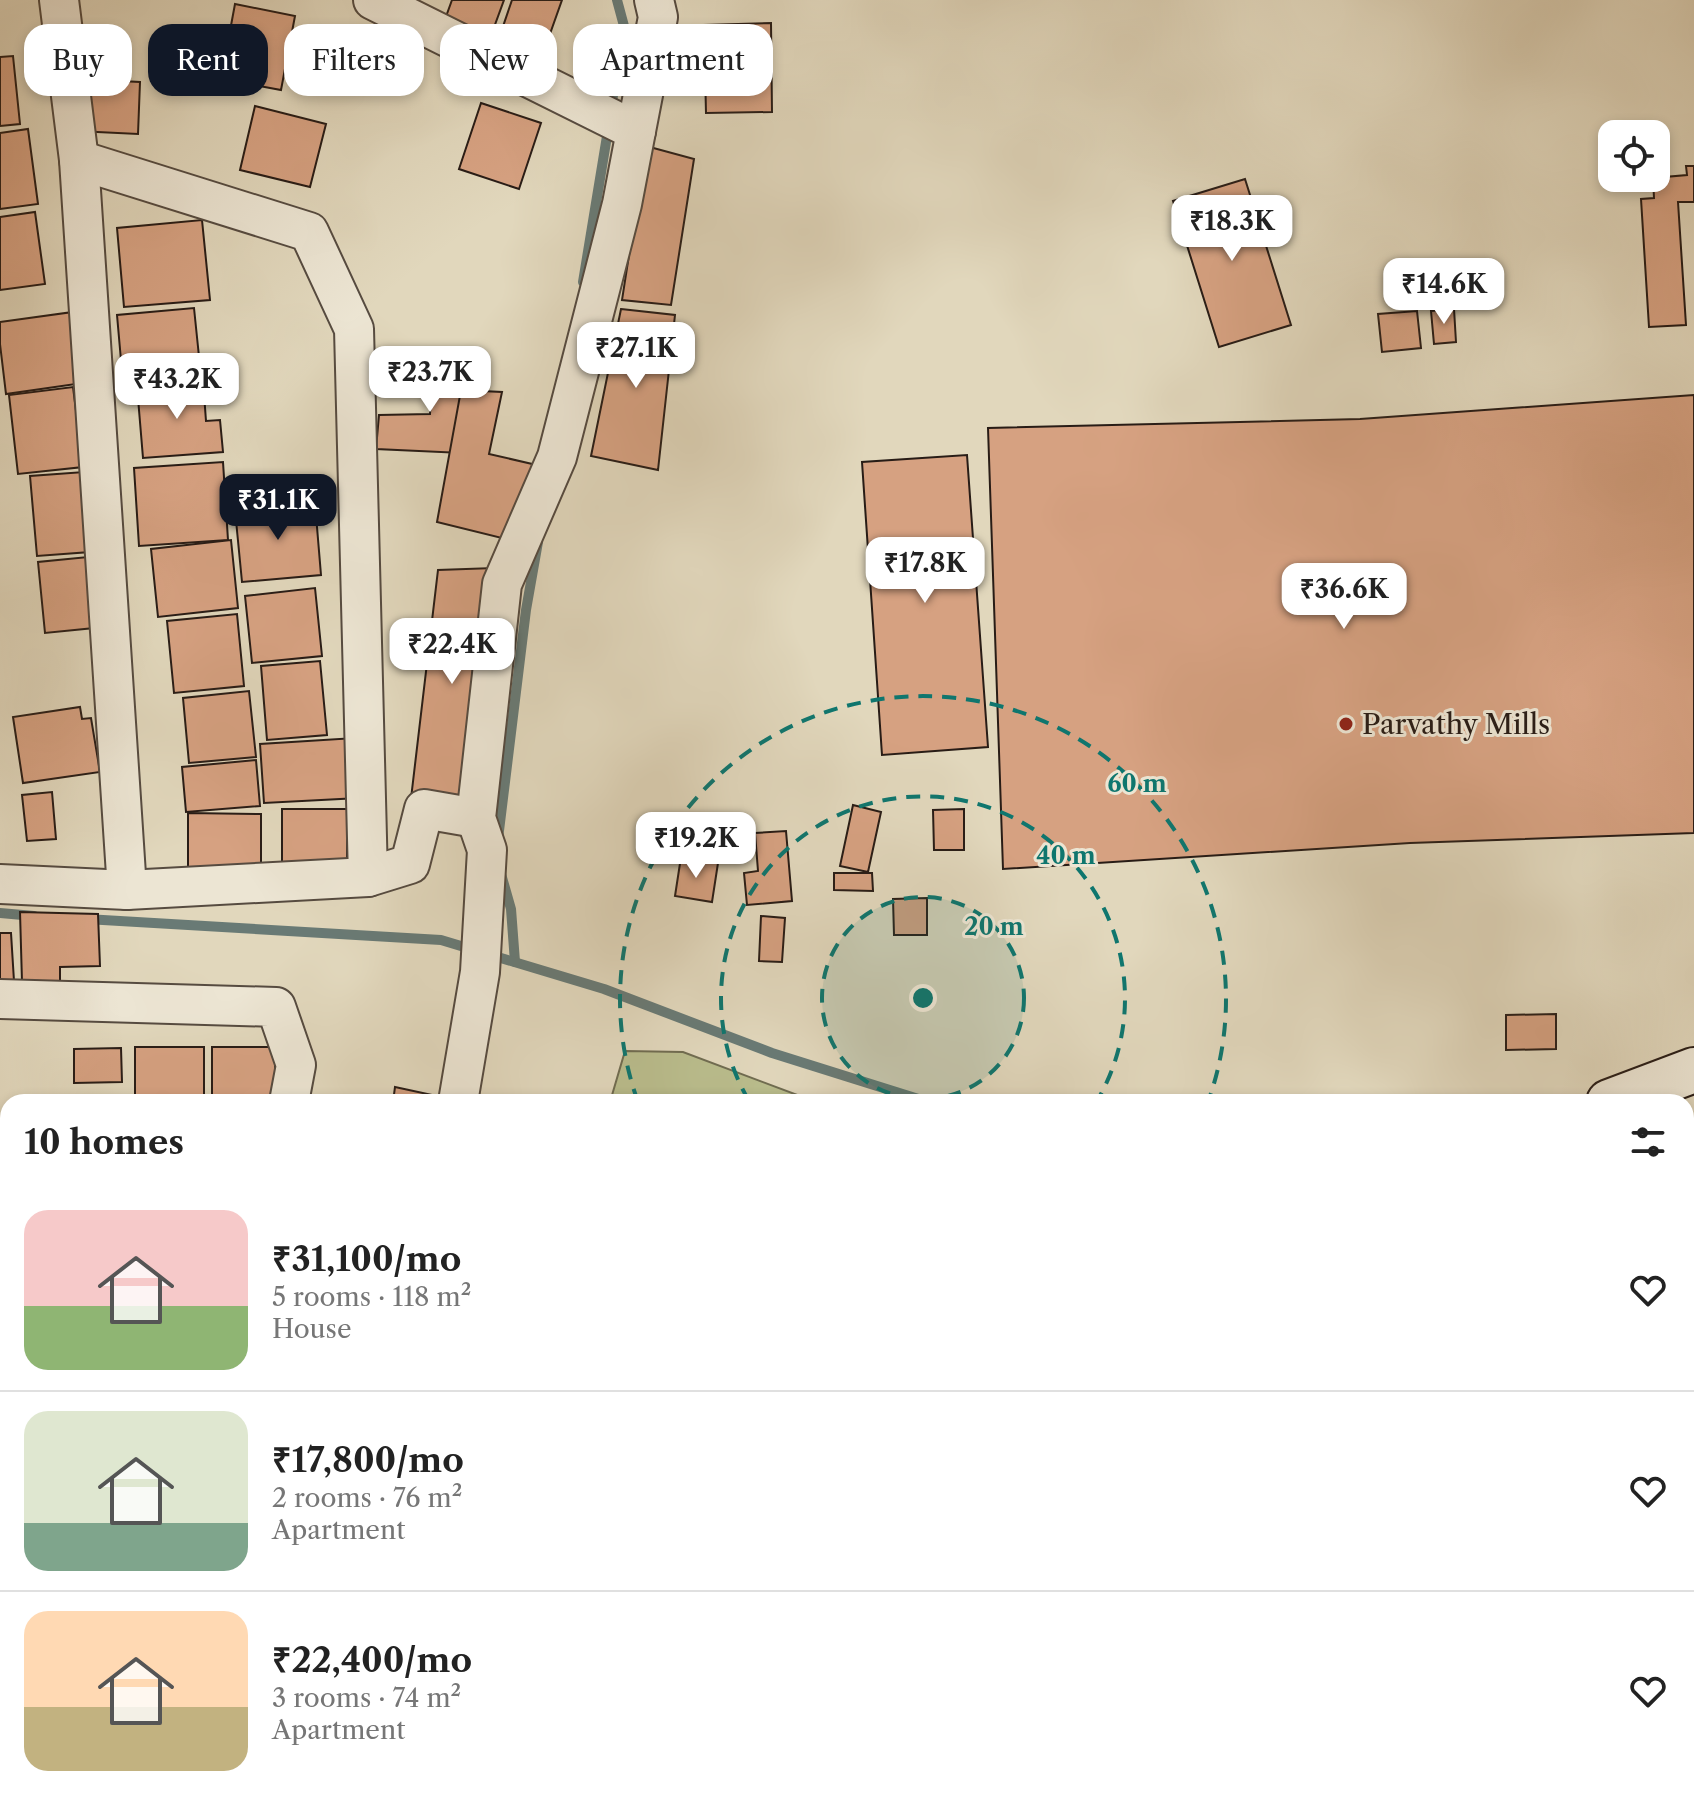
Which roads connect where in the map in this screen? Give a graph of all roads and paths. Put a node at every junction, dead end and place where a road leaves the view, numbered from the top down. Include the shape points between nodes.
1 (59, 0) edge
2 (373, 0) edge
3 (654, 0) edge
4 (636, 131) junction
5 (79, 160) junction
6 (476, 818) junction
7 (368, 877) junction
8 (0, 884) edge
9 (127, 890) junction
10 (0, 999) edge
11 (1694, 1070) edge
12 (291, 1094) edge
13 (459, 1094) edge
14 (1630, 1094) edge

1 - 5 street
2 - 4 street
3 - 4 street via 658,17
4 - 6 street via 557,457 502,584
5 - 7 street via 309,232 354,329
5 - 9 street
6 - 7 street via 424,809 410,864
6 - 13 street via 487,850 481,955
7 - 9 street
8 - 9 street
10 - 12 street via 276,1007 296,1065
11 - 14 main road

